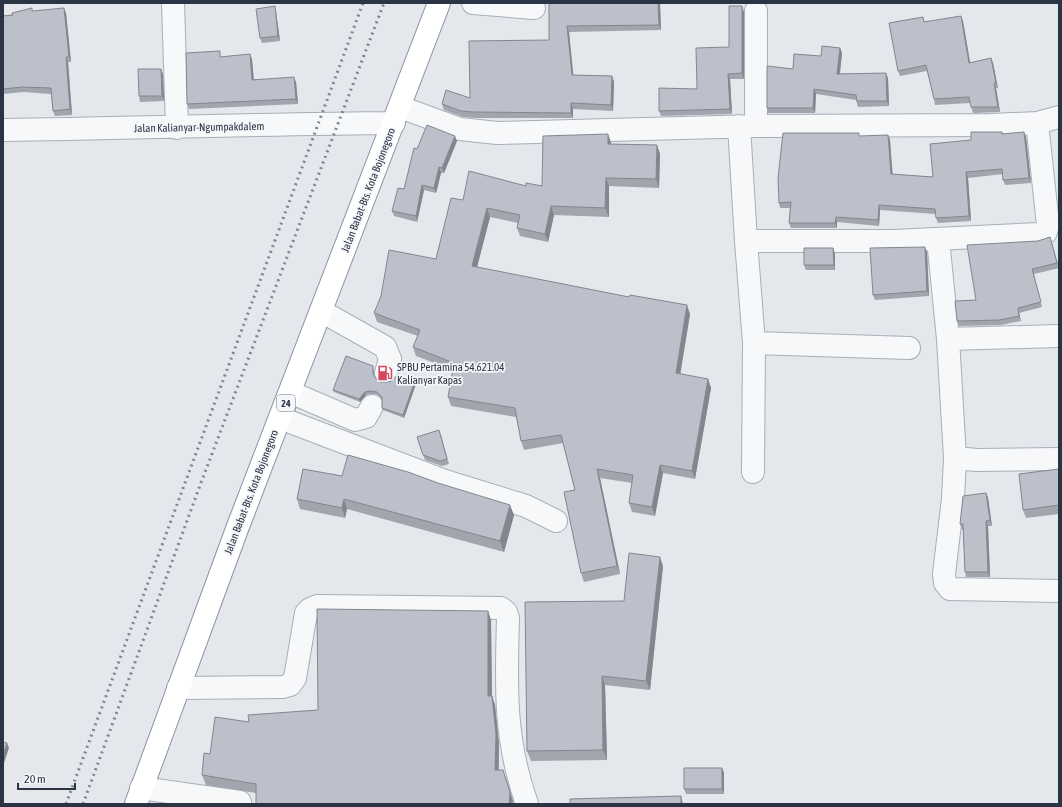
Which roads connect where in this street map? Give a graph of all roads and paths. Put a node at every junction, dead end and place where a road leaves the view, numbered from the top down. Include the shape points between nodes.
1 (173, 3) edge
2 (439, 3) edge
3 (473, 3) edge
4 (534, 8) dead end
5 (756, 11) dead end
6 (397, 115) junction
7 (1059, 117) edge
8 (1037, 123) junction
9 (748, 126) junction
10 (177, 128) junction
11 (3, 130) edge
12 (938, 240) junction
13 (746, 241) junction
14 (321, 311) junction
15 (1059, 336) edge
16 (948, 339) junction
17 (754, 343) junction
18 (908, 348) dead end
19 (386, 373) dead end
20 (290, 392) junction
21 (372, 406) dead end
22 (280, 418) junction
23 (955, 458) junction
24 (1059, 459) edge
25 (753, 472) dead end
26 (556, 521) dead end
27 (1059, 590) edge
28 (178, 688) junction
29 (138, 796) edge
30 (240, 802) dead end
31 (527, 804) edge

1 - 10 street
2 - 6 highway, Jalan Babat-Bts. Kota Bojonegoro / 24
3 - 4 street
5 - 9 street
6 - 9 street via 480,132
6 - 10 street, Jalan Kalianyar-Ngumpakdalem via 317,123
6 - 14 highway, Jalan Babat-Bts. Kota Bojonegoro / 24
7 - 8 street
8 - 9 street via 972,126
8 - 12 street via 1048,225 1046,232
9 - 13 street
10 - 11 street, Jalan Kalianyar-Ngumpakdalem
12 - 13 street
12 - 16 street
13 - 17 street
14 - 19 street via 385,348 390,359
14 - 20 highway, Jalan Babat-Bts. Kota Bojonegoro / 24
15 - 16 street
16 - 23 street
17 - 18 street
17 - 25 street
20 - 21 street via 355,420 366,417
20 - 22 highway, Jalan Babat-Bts. Kota Bojonegoro / 24
22 - 26 street via 446,482 526,506
22 - 28 highway, Jalan Babat-Bts. Kota Bojonegoro / 24
23 - 24 street
23 - 27 street via 945,583 950,589
28 - 29 highway, Jalan Babat-Bts. Kota Bojonegoro / 24
28 - 31 street via 290,685 295,678 306,613 317,606 501,608 508,618 507,694 512,749
29 - 30 street

